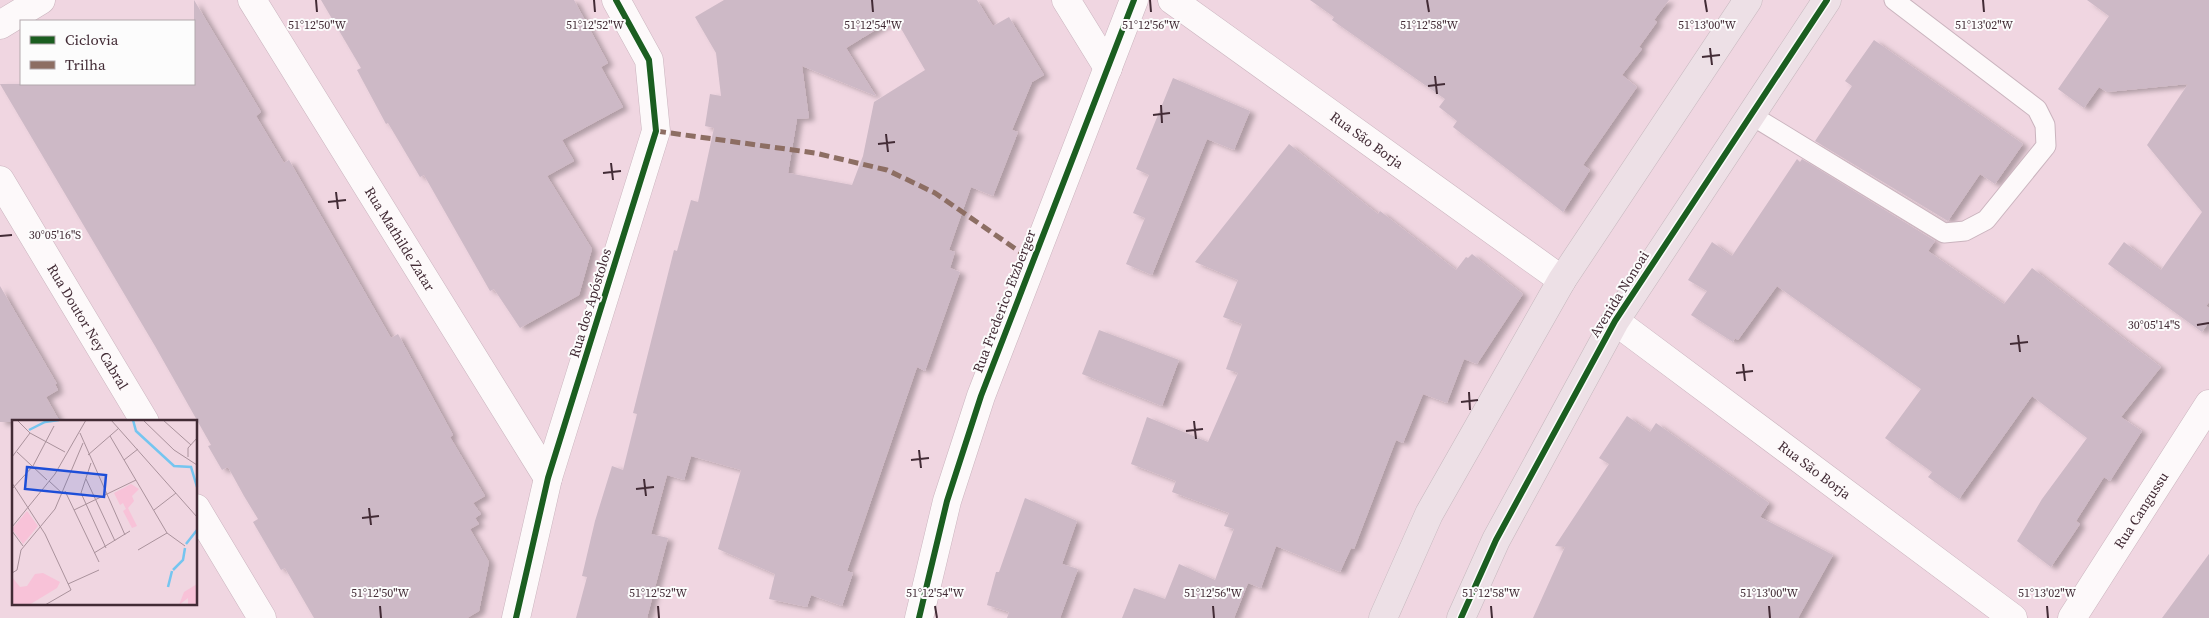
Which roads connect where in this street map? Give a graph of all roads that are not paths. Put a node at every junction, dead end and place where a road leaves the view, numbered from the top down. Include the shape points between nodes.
1 (41, 0) edge
2 (252, 0) edge
3 (616, 0) edge
4 (1066, 0) edge
5 (1134, 0) edge
6 (1172, 0) edge
7 (1748, 0) edge
8 (1827, 0) edge
9 (1894, 0) edge
10 (0, 25) edge
11 (1108, 68) junction
12 (1751, 115) junction
13 (0, 180) edge
14 (1562, 280) junction
15 (1615, 321) junction
16 (2209, 404) edge
17 (144, 420) edge
18 (548, 478) junction
19 (198, 511) edge
20 (262, 618) edge
21 (516, 618) edge
22 (919, 618) edge
23 (1383, 618) edge
24 (1460, 618) edge
25 (2013, 618) edge
26 (2072, 618) edge

1 - 10 street
2 - 18 street, Rua Mathilde Zatar
3 - 18 street, Rua dos Apóstolos via 649,60 656,131
4 - 11 street
5 - 11 street, Rua Frederico Etzberger
6 - 14 street, Rua São Borja
7 - 14 main road
8 - 12 main road, Avenida Nonoai
9 - 12 lane via 2037,109 2045,125 2046,146 1986,220 1965,231 1944,233
11 - 22 street, Rua Frederico Etzberger via 981,396 947,501
12 - 15 main road, Avenida Nonoai
13 - 17 street, Rua Doutor Ney Cabral
14 - 23 main road via 1429,514
15 - 24 main road, Avenida Nonoai via 1496,540
15 - 25 street, Rua São Borja
16 - 26 street, Rua Cangussu
18 - 21 street, Rua dos Apóstolos
19 - 20 street

